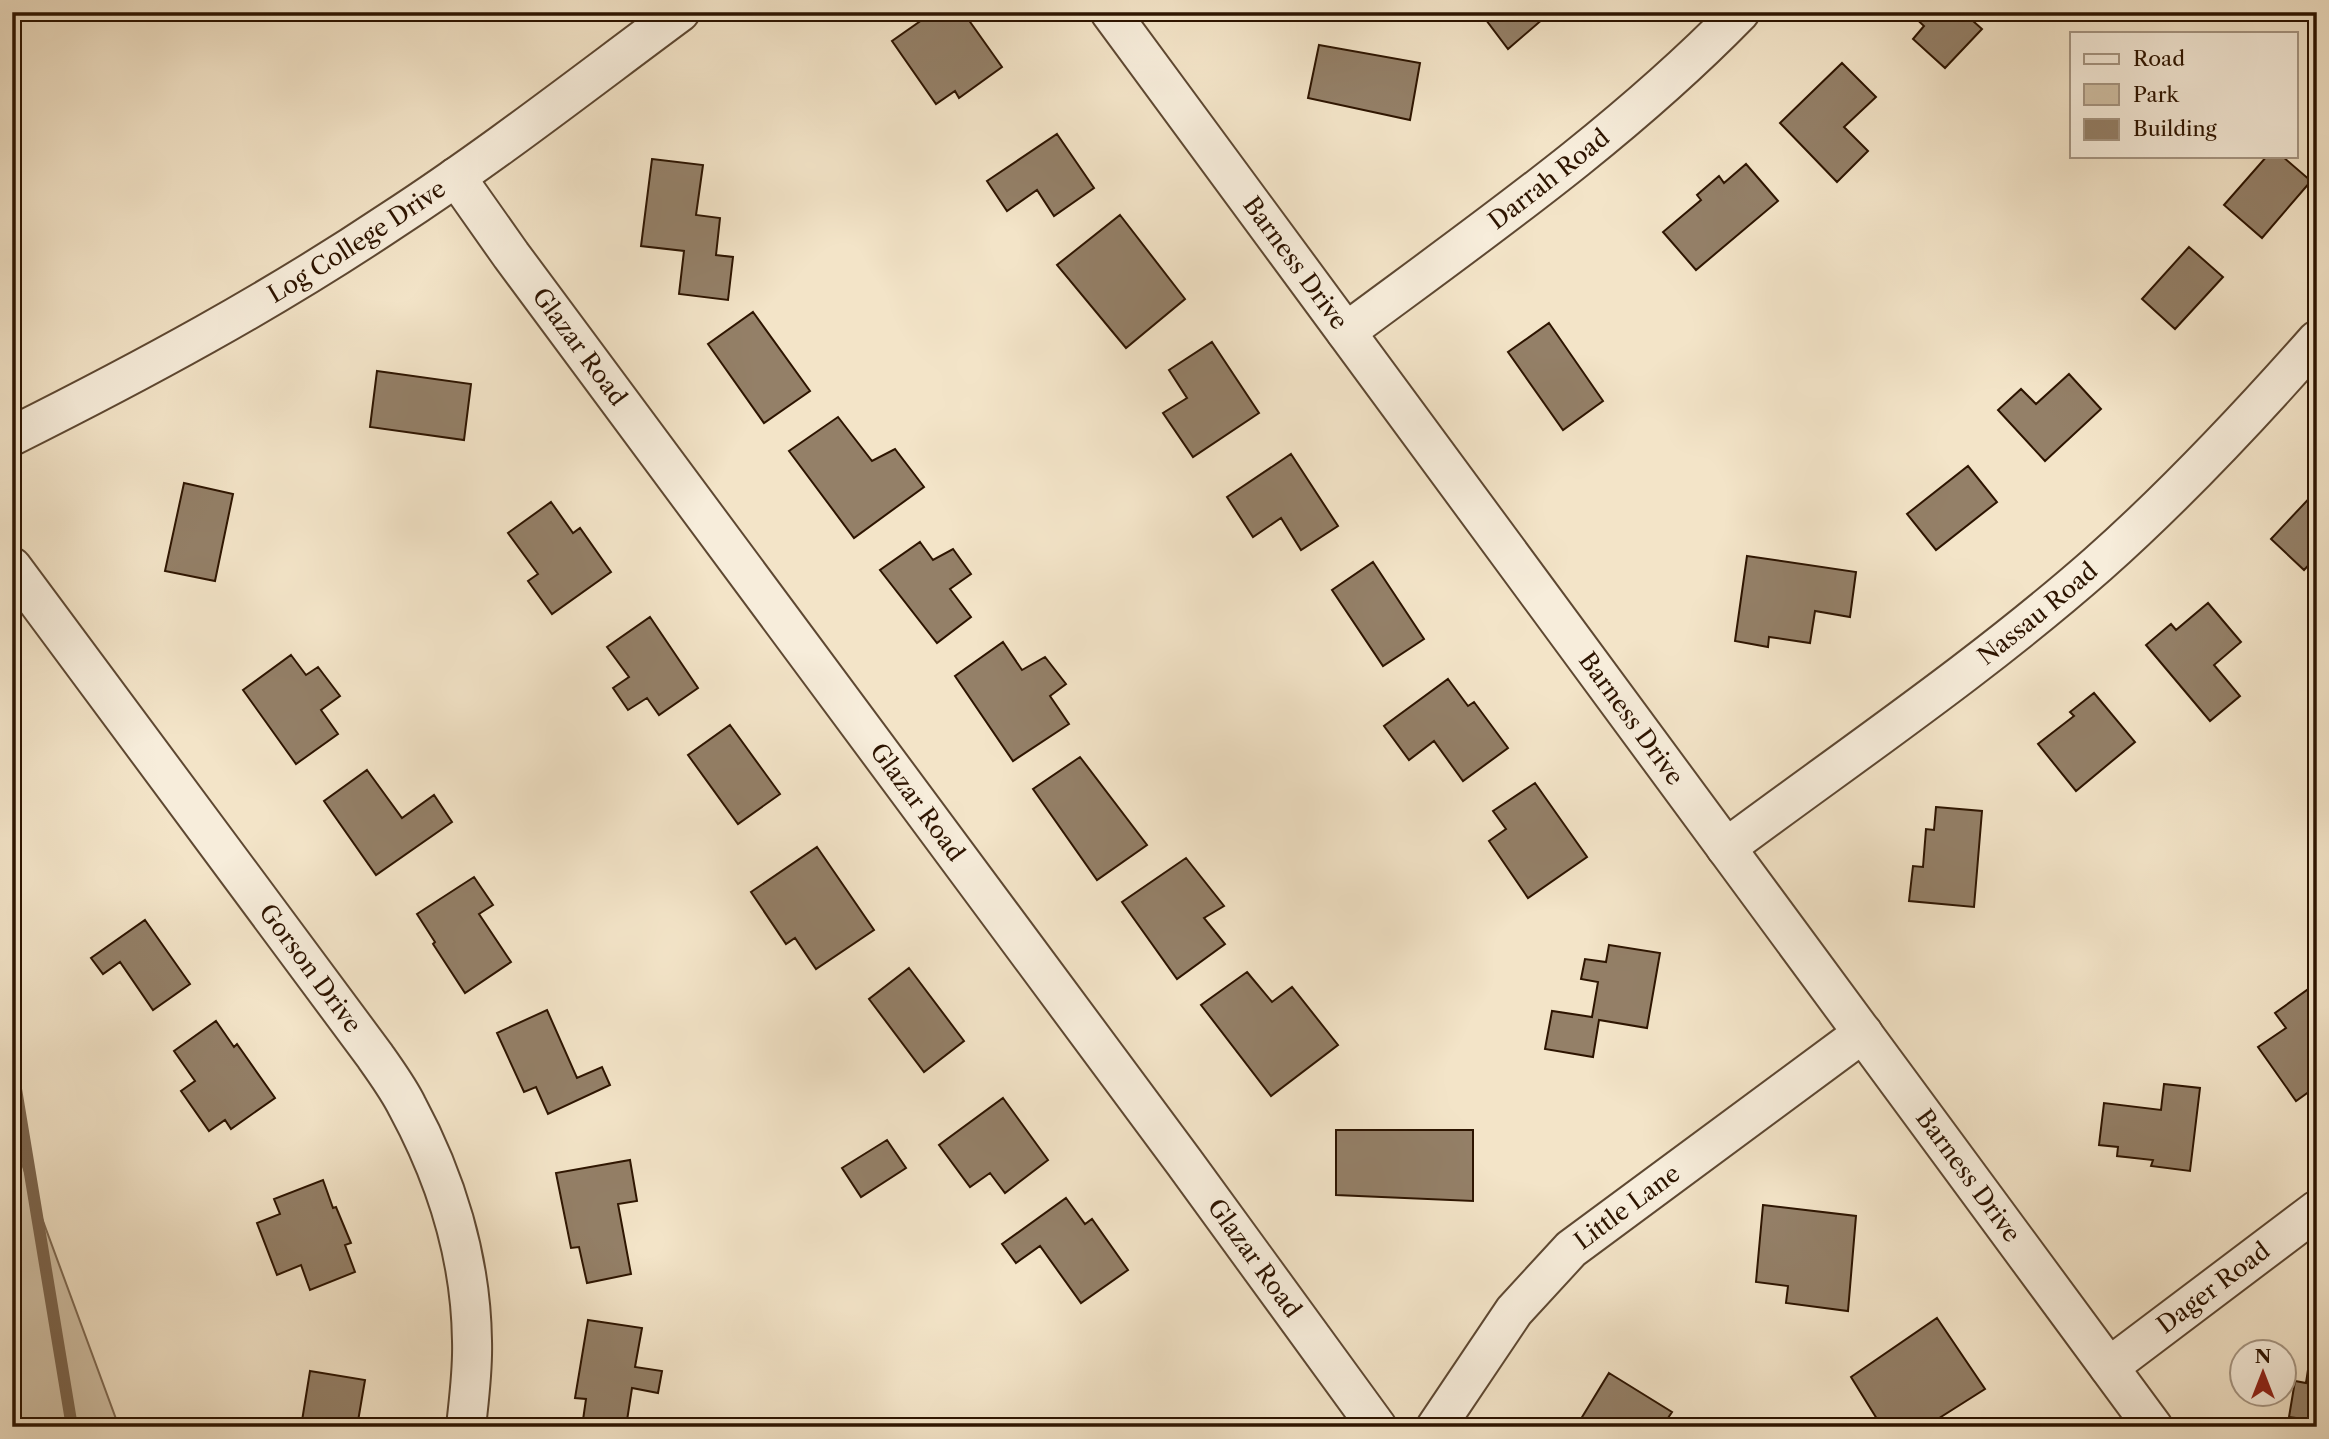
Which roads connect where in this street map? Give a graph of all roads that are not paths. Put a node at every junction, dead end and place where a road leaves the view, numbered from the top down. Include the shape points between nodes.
1 (680, 12) edge
2 (1110, 12) edge
3 (1740, 12) edge
4 (456, 177) junction
5 (1346, 332) junction
6 (2317, 340) edge
7 (12, 436) edge
8 (12, 567) edge
9 (1726, 848) junction
10 (1863, 1033) junction
11 (2317, 1210) edge
12 (2109, 1367) junction
13 (466, 1427) edge
14 (1377, 1427) edge
15 (1436, 1427) edge
16 (2153, 1427) edge

1 - 4 street, Log College Drive
2 - 5 street, Barness Drive
3 - 5 street, Darrah Road via 1573,163
4 - 7 street, Log College Drive via 231,322
4 - 14 street, Glazar Road
5 - 9 street, Barness Drive
6 - 9 street, Nassau Road via 2183,484 2098,564 2008,639
8 - 13 street, Gorson Drive via 406,1104 436,1167 465,1266 472,1338
9 - 10 street, Barness Drive
10 - 12 street, Barness Drive
10 - 15 street, Little Lane via 1571,1249 1514,1311
11 - 12 street, Dager Road
12 - 16 street, Barness Drive

